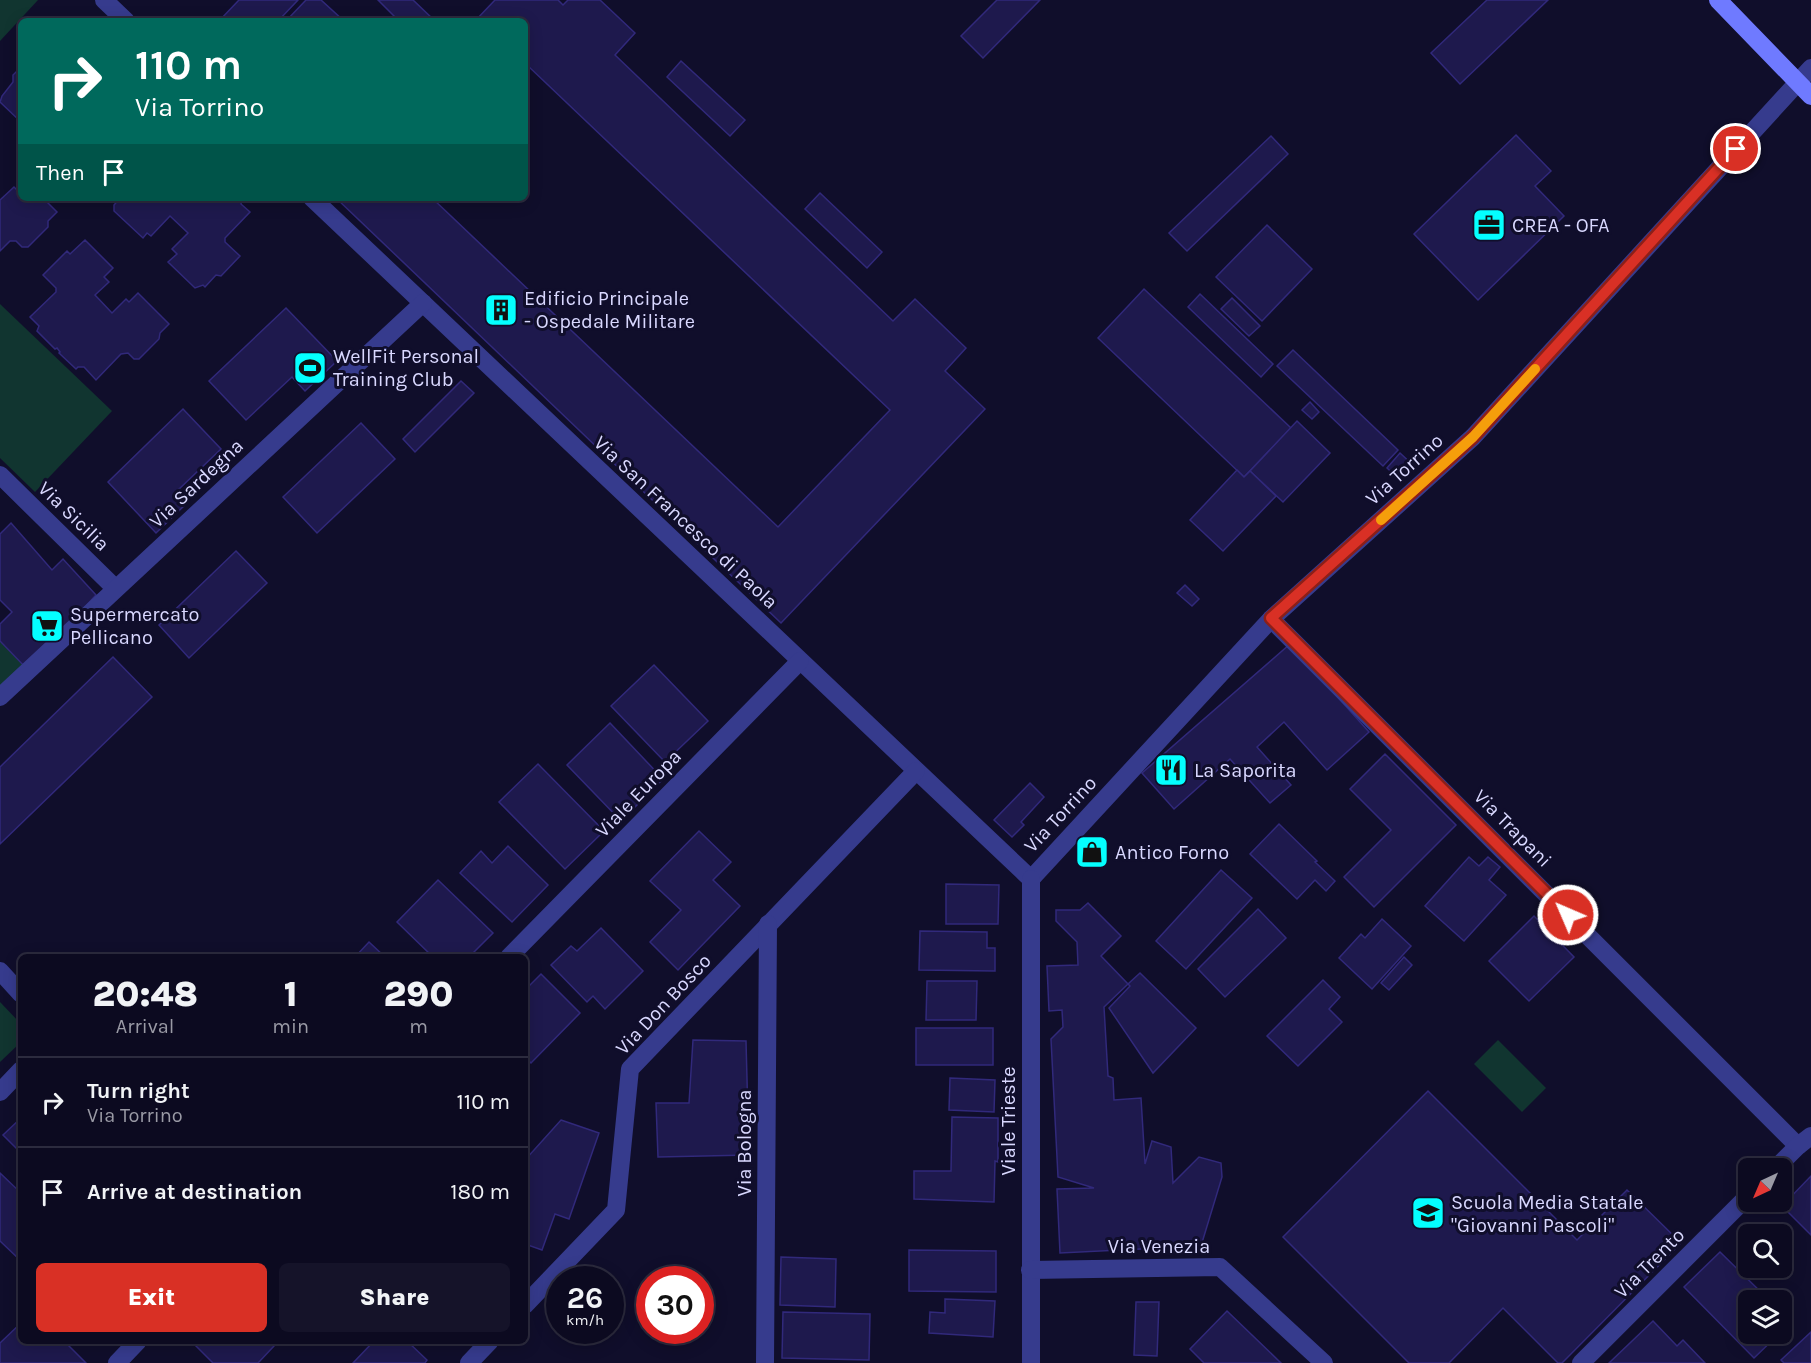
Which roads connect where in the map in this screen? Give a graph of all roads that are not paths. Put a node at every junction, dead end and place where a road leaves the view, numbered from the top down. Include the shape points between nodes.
1 (104, 0) edge
2 (1718, 0) edge
3 (123, 18) edge
4 (1811, 68) edge
5 (1798, 81) junction
6 (1811, 96) edge
7 (315, 201) edge
8 (423, 303) junction
9 (0, 475) edge
10 (116, 588) junction
11 (1271, 618) junction
12 (800, 661) junction
13 (0, 697) edge
14 (916, 771) junction
15 (1031, 879) junction
16 (768, 924) junction
17 (512, 954) edge
18 (0, 971) edge
19 (18, 991) edge
20 (18, 1073) edge
21 (0, 1092) edge
22 (1804, 1141) edge
23 (1786, 1158) edge
24 (1738, 1206) edge
25 (1030, 1270) junction
26 (528, 1302) edge
27 (135, 1344) edge
28 (487, 1344) edge
29 (117, 1363) edge
30 (469, 1363) edge
31 (765, 1363) edge
32 (1031, 1363) edge
33 (1324, 1363) edge
34 (1581, 1363) edge

1 - 3 street
2 - 5 main road
4 - 5 street, Via Torrino
5 - 6 main road
5 - 11 street, Via Torrino via 1473,437
7 - 8 street, Via San Francesco di Paola
8 - 10 street, Via Sardegna
8 - 12 street, Via San Francesco di Paola
9 - 10 street, Via Sicilia
10 - 13 street, Via Sardegna
11 - 15 street, Via Torrino
11 - 22 street, Via Trapani
12 - 14 street, Via San Francesco di Paola
12 - 17 street, Viale Europa
14 - 15 street, Via San Francesco di Paola
14 - 16 street, Via Don Bosco
15 - 25 street, Viale Trieste
16 - 26 street, Via Don Bosco via 630,1069 616,1210
16 - 31 street, Via Bologna
18 - 19 street
20 - 21 street
22 - 23 street
24 - 34 street, Via Trento
25 - 32 street, Viale Trieste
25 - 33 street, Via Venezia via 1220,1267
27 - 29 street
28 - 30 street

